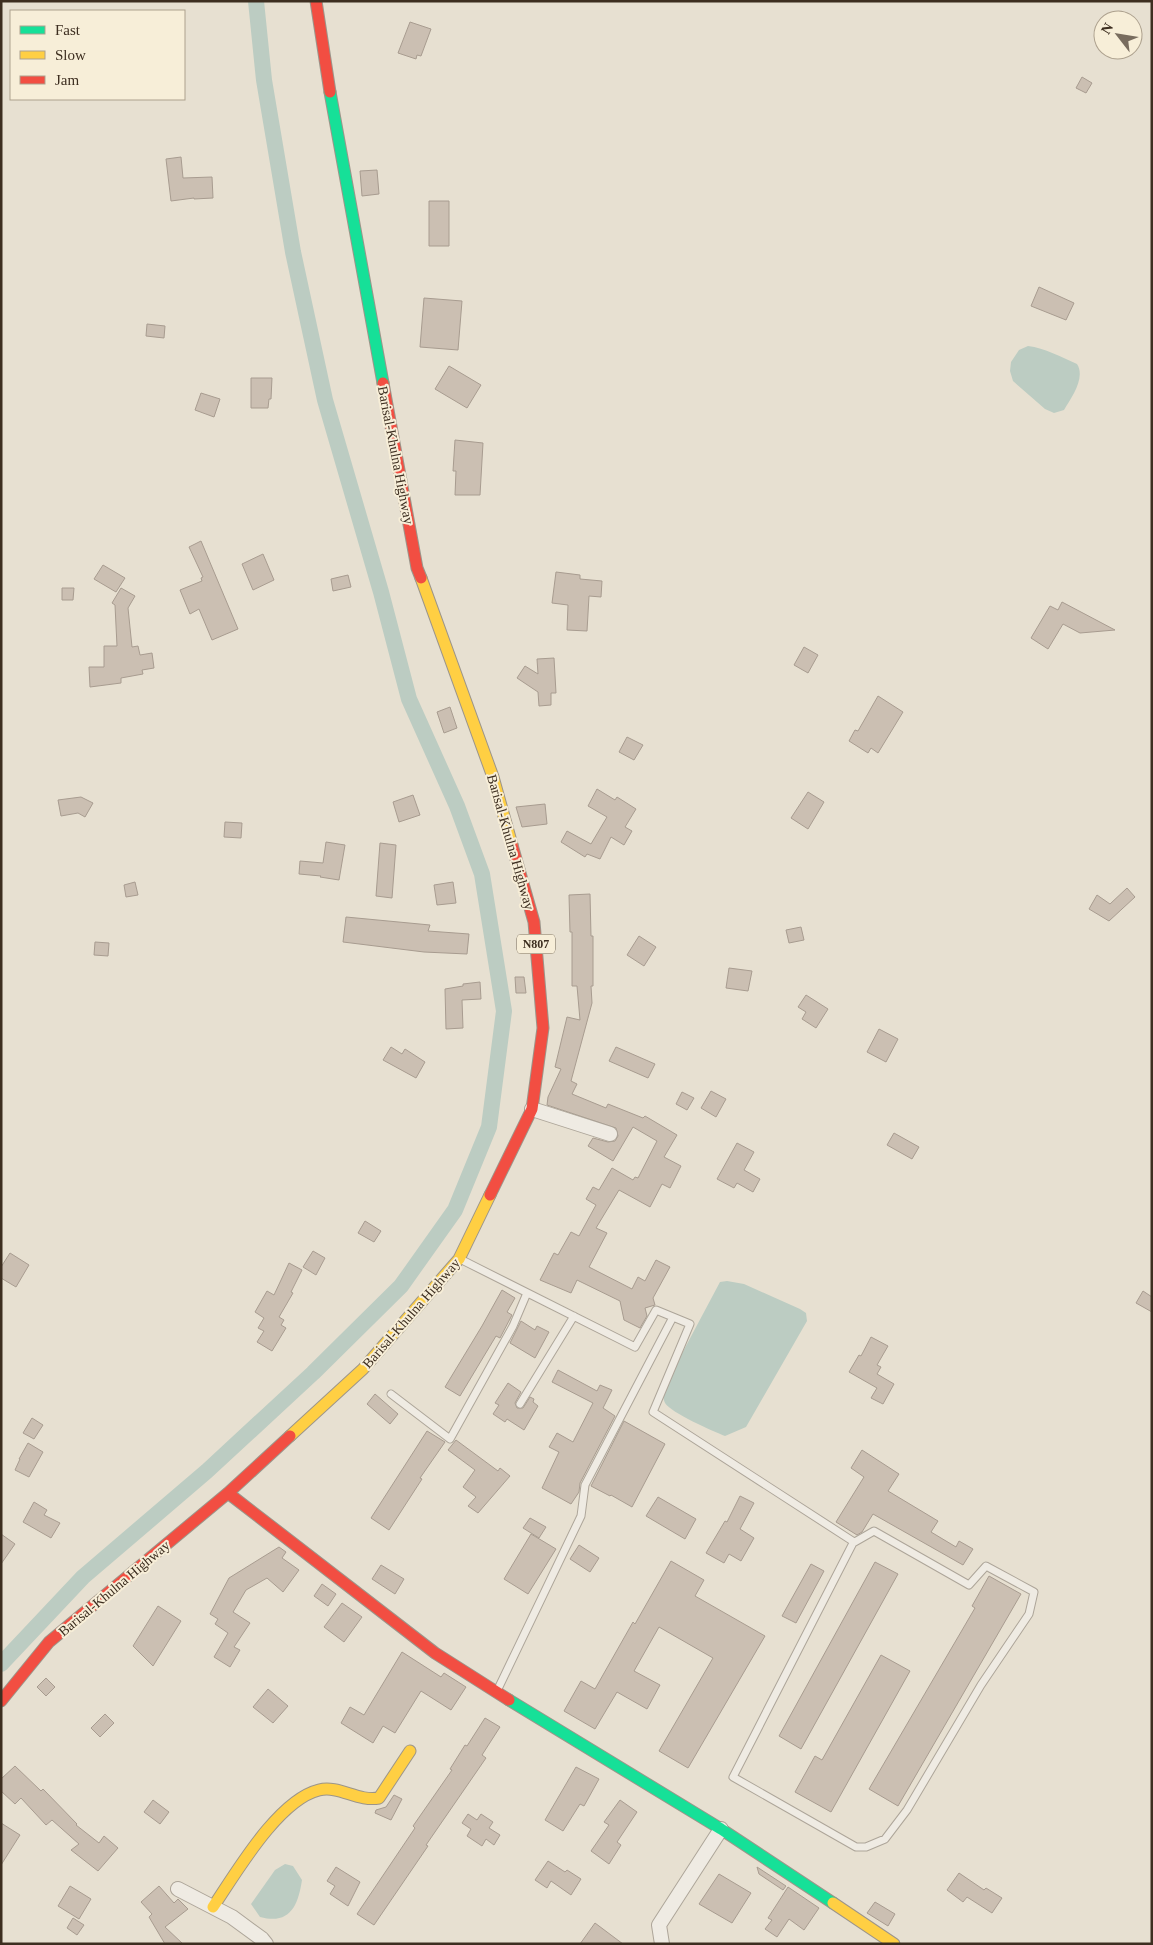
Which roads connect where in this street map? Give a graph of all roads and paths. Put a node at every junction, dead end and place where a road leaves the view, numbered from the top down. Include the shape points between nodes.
1 (316, 1) edge
2 (532, 1109) junction
3 (610, 1134) dead end
4 (459, 1259) junction
5 (527, 1292) junction
6 (574, 1316) junction
7 (673, 1317) junction
8 (391, 1394) dead end
9 (520, 1404) dead end
10 (228, 1493) junction
11 (853, 1543) junction
12 (497, 1692) junction
13 (1, 1701) edge
14 (410, 1750) dead end
15 (721, 1829) junction
16 (178, 1889) dead end
17 (213, 1907) junction
18 (266, 1944) edge
19 (662, 1944) edge
20 (894, 1944) edge

1 - 2 main road, Barisal-Khulna Highway / N807 via 334,121 417,568 493,777 534,922 544,1028
2 - 3 street
2 - 4 main road, Barisal-Khulna Highway / N807
4 - 5 lane
4 - 10 main road, Barisal-Khulna Highway / N807 via 363,1369
5 - 6 lane
5 - 8 lane via 513,1326 450,1439
6 - 7 lane via 635,1347 656,1310
6 - 9 lane
7 - 11 lane via 690,1324 653,1412
7 - 12 lane via 585,1485 581,1516
10 - 12 main road via 435,1653
10 - 13 main road, Barisal-Khulna Highway / N807 via 49,1642
11 - 11 lane via 733,1777 856,1847 866,1847 885,1839 907,1810 1029,1614 1034,1592 986,1566 969,1585 874,1531
12 - 15 main road
14 - 17 main road via 379,1798 372,1801 340,1791 319,1790 294,1802 271,1826
15 - 19 street via 658,1925
15 - 20 main road
16 - 17 street
17 - 18 street via 232,1917

